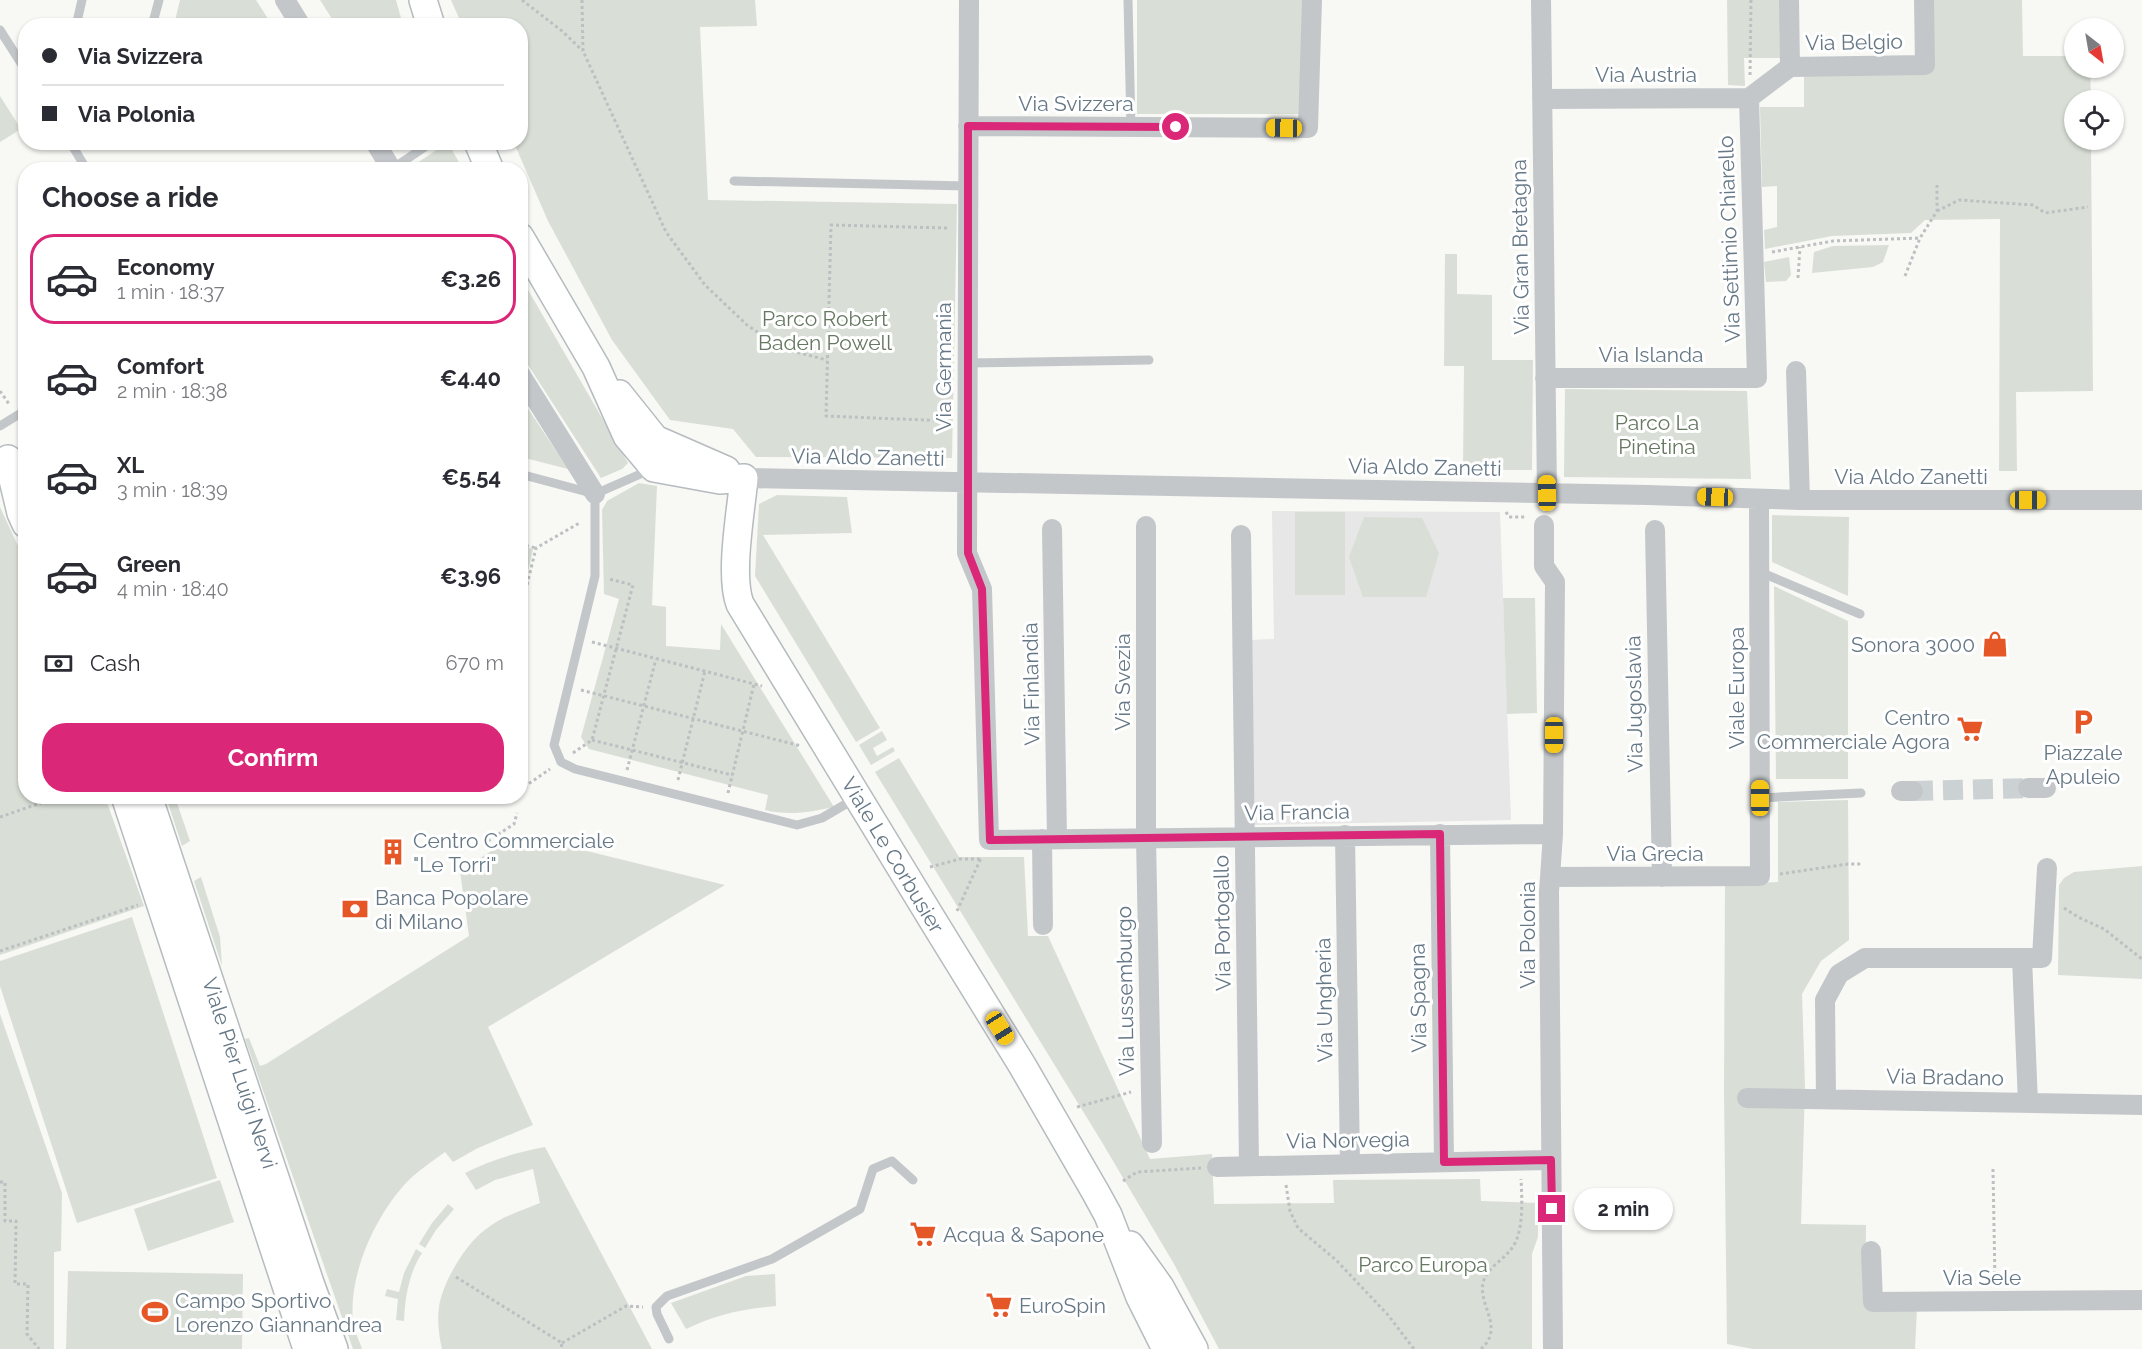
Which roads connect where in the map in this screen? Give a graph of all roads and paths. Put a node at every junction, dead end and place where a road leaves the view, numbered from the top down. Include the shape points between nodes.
1 (82, 0) edge
2 (159, 0) edge
3 (285, 0) edge
4 (423, 0) edge
5 (522, 0) edge
6 (582, 0) edge
7 (969, 0) edge
8 (1128, 0) edge
9 (1312, 0) edge
10 (1541, 0) edge
11 (1751, 0) edge
12 (1789, 0) edge
13 (1924, 0) edge
14 (78, 18) edge
15 (154, 18) edge
16 (297, 18) edge
17 (429, 18) edge
18 (0, 30) edge
19 (583, 51) junction
20 (18, 58) edge
21 (1790, 67) junction
22 (1749, 98) junction
23 (1542, 99) junction
24 (968, 126) junction
25 (1131, 128) junction
26 (420, 150) edge
27 (402, 162) edge
28 (734, 181) dead end
29 (1937, 185) dead end
30 (968, 186) junction
31 (2088, 207) dead end
32 (1937, 211) junction
33 (947, 228) dead end
34 (1920, 238) junction
35 (1800, 247) junction
36 (528, 251) edge
37 (1754, 254) junction
38 (1905, 276) dead end
39 (1798, 278) dead end
40 (827, 360) junction
41 (1149, 360) dead end
42 (968, 363) junction
43 (596, 367) junction
44 (1796, 371) dead end
45 (1545, 378) junction
46 (1757, 378) joint
47 (528, 388) edge
48 (18, 415) edge
49 (953, 421) dead end
50 (0, 426) edge
51 (3, 455) edge
52 (654, 468) junction
53 (18, 473) edge
54 (528, 477) edge
55 (744, 478) junction
56 (967, 483) junction
57 (1547, 493) junction
58 (1759, 499) junction
59 (1800, 500) junction
60 (2142, 500) edge
61 (18, 503) edge
62 (595, 504) junction
63 (1544, 525) dead end
64 (1146, 526) dead end
65 (1052, 529) dead end
66 (1655, 530) dead end
67 (1241, 535) dead end
68 (528, 546) edge
69 (536, 548) junction
70 (1760, 572) junction
71 (595, 576) junction
72 (528, 581) edge
73 (1860, 614) dead end
74 (579, 638) junction
75 (616, 648) junction
76 (656, 659) junction
77 (705, 671) junction
78 (754, 684) junction
79 (568, 686) junction
80 (796, 695) junction
81 (605, 696) junction
82 (644, 706) junction
83 (693, 719) junction
84 (742, 731) junction
85 (592, 740) junction
86 (632, 750) junction
87 (832, 754) junction
88 (561, 762) junction
89 (682, 763) junction
90 (732, 775) junction
91 (624, 782) junction
92 (528, 784) edge
93 (1861, 793) dead end
94 (675, 794) junction
95 (858, 797) junction
96 (1760, 798) junction
97 (38, 804) edge
98 (128, 804) edge
99 (151, 804) edge
100 (724, 807) junction
101 (517, 813) dead end
102 (0, 817) edge
103 (1440, 834) junction
104 (1553, 834) junction
105 (1346, 835) junction
106 (1245, 837) junction
107 (1146, 838) junction
108 (1049, 839) junction
109 (990, 840) junction
110 (488, 841) dead end
111 (981, 859) junction
112 (1863, 864) dead end
113 (930, 867) dead end
114 (2047, 868) dead end
115 (1760, 876) junction
116 (1551, 877) junction
117 (1662, 877) junction
118 (2046, 895) junction
119 (140, 904) dead end
120 (957, 911) dead end
121 (1043, 925) dead end
122 (0, 951) edge
123 (2022, 958) junction
124 (2142, 959) edge
125 (1150, 1087) junction
126 (1747, 1098) dead end
127 (1826, 1099) junction
128 (2028, 1103) junction
129 (2142, 1105) edge
130 (1077, 1107) dead end
131 (1152, 1143) dead end
132 (1520, 1160) junction
133 (1551, 1160) junction
134 (1444, 1162) junction
135 (1350, 1164) junction
136 (1283, 1165) junction
137 (1249, 1166) junction
138 (1217, 1167) joint
139 (1993, 1169) dead end
140 (913, 1180) dead end
141 (1123, 1181) dead end
142 (0, 1182) edge
143 (1108, 1215) junction
144 (1871, 1251) dead end
145 (456, 1277) dead end
146 (2142, 1300) edge
147 (1995, 1301) junction
148 (656, 1307) junction
149 (669, 1339) dead end
150 (562, 1343) junction
151 (39, 1349) edge
152 (307, 1349) edge
153 (334, 1349) edge
154 (561, 1349) edge
155 (1166, 1349) edge
156 (1194, 1349) edge
157 (1414, 1349) edge
158 (1482, 1349) edge
159 (1552, 1349) edge

1 - 14 lane
2 - 15 lane
3 - 16 street
4 - 17 street
5 - 19 path
6 - 19 path
7 - 24 street, Via Germania
8 - 25 lane
9 - 25 street, Via Svizzera via 1308,128
10 - 23 street, Via Gran Bretagna
11 - 22 path
12 - 21 street
13 - 21 street, Via Belgio via 1925,65
18 - 20 lane
19 - 40 path via 666,232 705,285 747,325 781,348
21 - 22 street
22 - 23 street, Via Austria
22 - 37 street, Via Settimio Chiarello
23 - 45 street, Via Gran Bretagna
24 - 25 street, Via Svizzera
24 - 30 street, Via Germania
26 - 27 lane
28 - 30 lane
29 - 32 path
30 - 42 street, Via Germania
31 - 32 path via 2045,213 2033,205 1959,200
32 - 34 path
33 - 40 path via 831,225
34 - 35 path via 1833,241
34 - 38 path
35 - 37 path
35 - 39 path
36 - 43 street
37 - 46 street, Via Settimio Chiarello
40 - 49 path via 826,416
41 - 42 lane
42 - 56 street, Via Germania
43 - 52 street via 627,436
43 - 55 street via 655,439
44 - 59 street
45 - 46 street, Via Islanda
45 - 57 street, Via Gran Bretagna
47 - 62 street
48 - 50 lane
51 - 53 street
51 - 61 street
52 - 55 street via 720,480
52 - 62 lane
54 - 62 lane
55 - 56 street, Via Aldo Zanetti
55 - 80 street, Viale Le Corbusier via 736,594
56 - 57 street, Via Aldo Zanetti
56 - 109 street, Via Germania via 968,553 982,589
57 - 58 street, Via Aldo Zanetti
58 - 59 street, Via Aldo Zanetti
58 - 70 street, Viale Europa
59 - 60 street, Via Aldo Zanetti
62 - 69 path
62 - 71 lane
63 - 104 street, Via Polonia via 1544,566 1555,582
64 - 107 street, Via Svezia
65 - 108 street, Via Finlandia
66 - 117 street, Via Jugoslavia
67 - 106 street, Via Portogallo
68 - 69 path
69 - 72 path
70 - 73 lane
70 - 96 street, Viale Europa
71 - 74 lane
71 - 75 path via 633,585
74 - 75 path
74 - 79 lane
75 - 76 path
75 - 81 path
76 - 77 path
76 - 82 path
77 - 78 path
77 - 83 path
78 - 80 path
78 - 84 path
79 - 81 path
79 - 88 lane via 554,745
80 - 87 street, Viale Le Corbusier
81 - 82 path
81 - 85 path
82 - 83 path
82 - 86 path
83 - 84 path
83 - 89 path
84 - 87 path
84 - 90 path
85 - 86 path
85 - 88 path
86 - 89 path
86 - 91 path
87 - 95 street, Viale Le Corbusier
88 - 91 lane
88 - 92 path
89 - 90 path
89 - 94 path
90 - 100 path
91 - 94 lane
93 - 96 lane
94 - 100 lane
95 - 100 lane via 822,818 797,825
95 - 143 street, Viale Le Corbusier via 1022,1065
96 - 115 street, Viale Europa
97 - 102 path
98 - 152 street, Viale Pier Luigi Nervi
99 - 153 street, Viale Pier Luigi Nervi
101 - 110 path via 514,824
103 - 104 street, Via Francia
103 - 105 street, Via Francia
103 - 134 street, Via Spagna
104 - 116 street, Via Polonia
105 - 106 street, Via Francia
105 - 135 street, Via Ungheria
106 - 107 street, Via Francia
106 - 137 street, Via Portogallo
107 - 108 street, Via Francia
107 - 125 street, Via Lussemburgo
108 - 109 street, Via Francia
108 - 121 street
109 - 111 path
111 - 113 path via 960,859
111 - 120 path
112 - 115 path
114 - 118 street
115 - 117 street, Via Grecia
116 - 117 street, Via Grecia
116 - 133 street, Via Polonia
118 - 123 street via 2042,958
118 - 124 path via 2104,929
119 - 122 path
123 - 127 street via 1865,958 1839,974 1825,1000
123 - 128 street
125 - 130 path
125 - 131 street, Via Lussemburgo
126 - 127 street, Via Bradano
127 - 128 street, Via Bradano
128 - 129 street, Via Bradano
132 - 133 street, Via Norvegia
132 - 134 street, Via Norvegia
132 - 158 path via 1522,1204 1518,1236 1513,1247 1485,1276 1482,1294 1491,1333
133 - 159 street, Via Polonia
134 - 135 street, Via Norvegia
135 - 136 street, Via Norvegia
136 - 137 street, Via Norvegia
136 - 157 path via 1290,1211 1298,1228 1336,1260
137 - 138 street, Via Norvegia
138 - 141 path via 1137,1172
139 - 147 path
140 - 148 lane via 892,1161 873,1169 860,1209 772,1259 667,1296
142 - 151 path via 5,1182 5,1221 16,1221 15,1284 28,1284 27,1334
143 - 155 street, Viale Le Corbusier via 1140,1297
143 - 156 street, Viale Le Corbusier via 1160,1287
144 - 147 street, Via Sele via 1873,1302
145 - 150 path
146 - 147 street, Via Sele
148 - 149 lane
148 - 150 path via 626,1306
150 - 154 path

